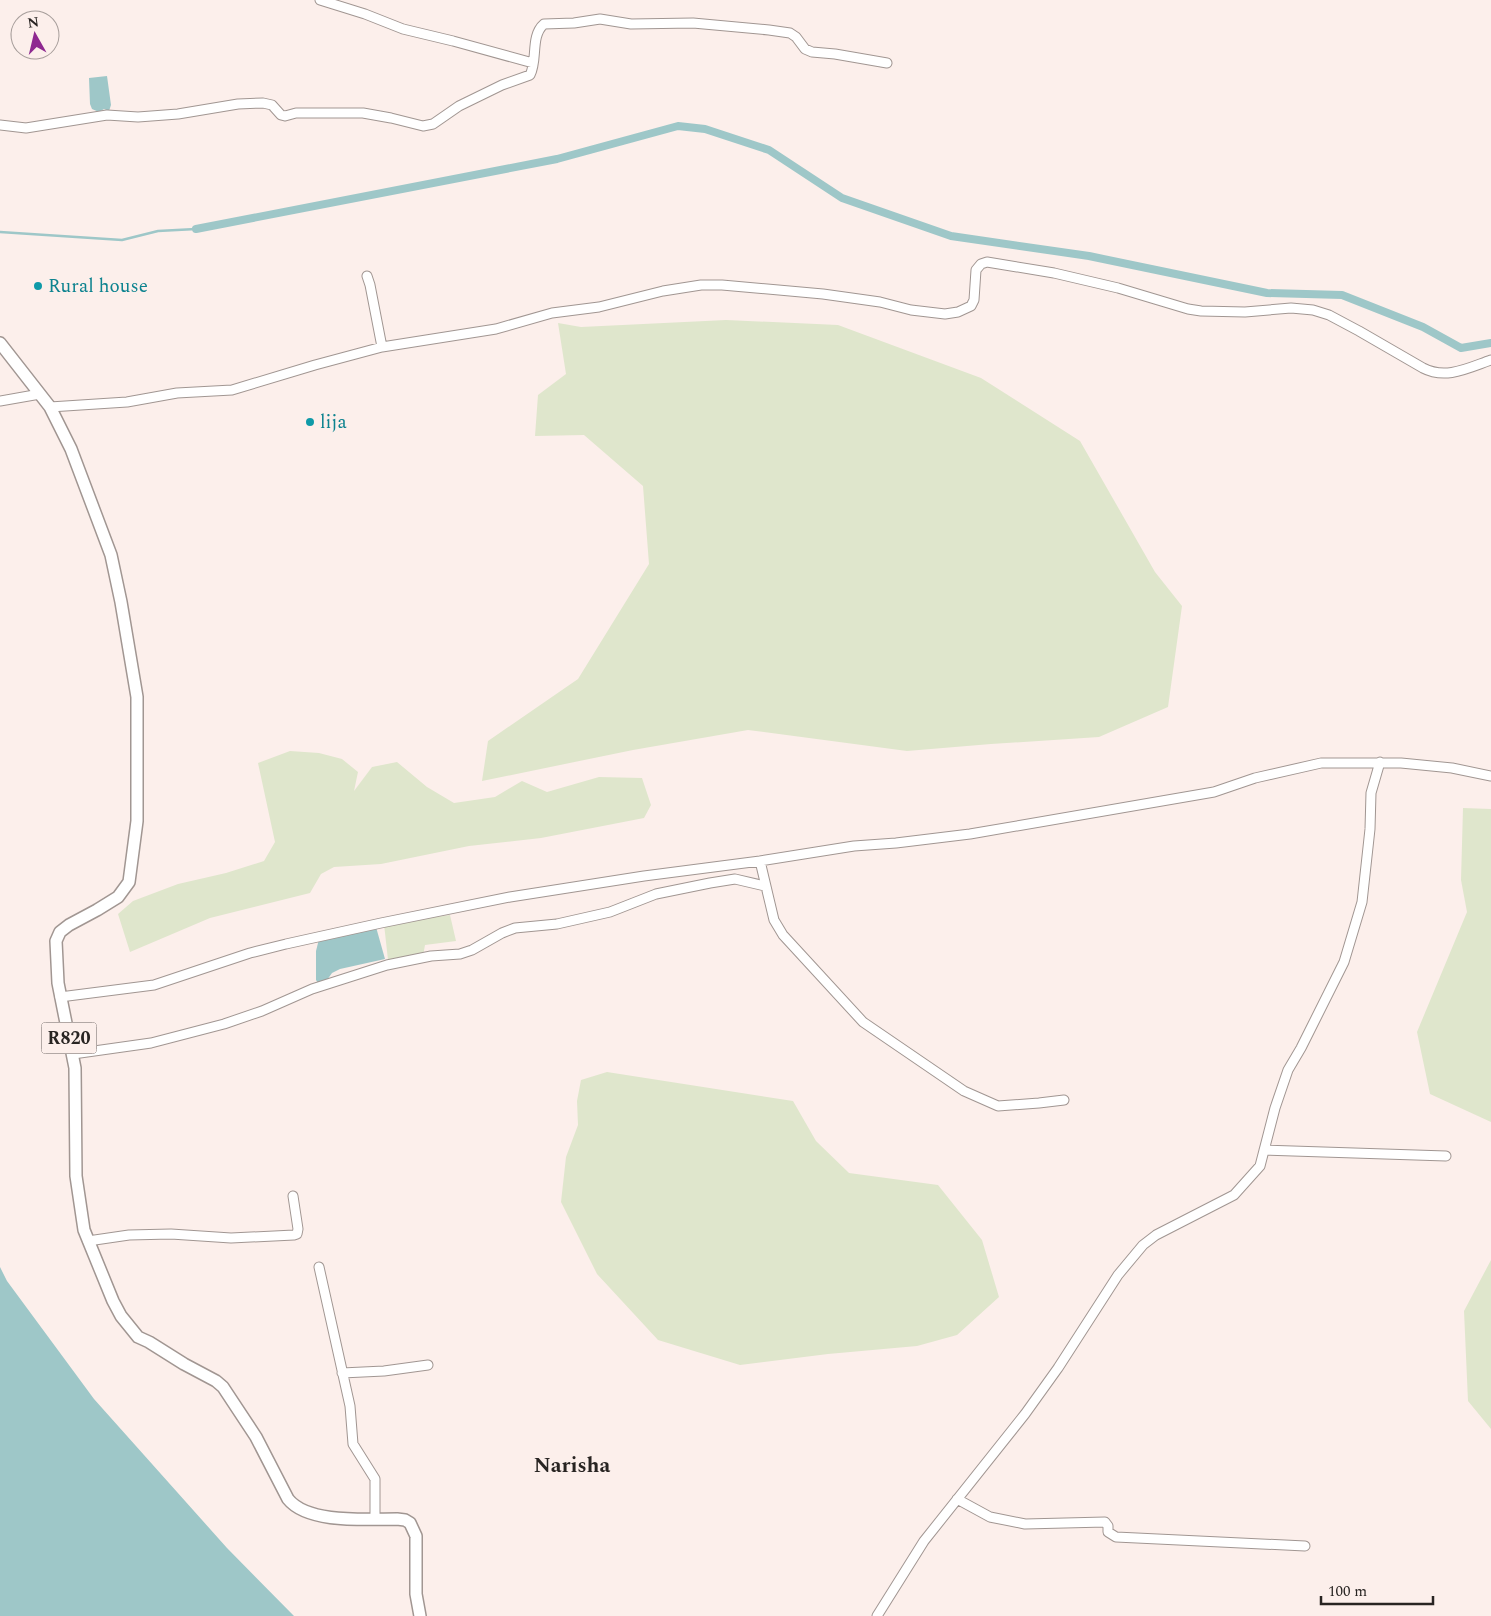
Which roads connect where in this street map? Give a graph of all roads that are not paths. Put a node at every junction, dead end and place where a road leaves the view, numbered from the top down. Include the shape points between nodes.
1 (320, 0) edge
2 (533, 63) junction
3 (887, 63) dead end
4 (0, 125) edge
5 (367, 276) dead end
6 (0, 343) edge
7 (382, 347) junction
8 (1491, 360) edge
9 (40, 394) junction
10 (0, 401) edge
11 (50, 407) junction
12 (1380, 762) junction
13 (1491, 776) edge
14 (760, 861) junction
15 (765, 886) junction
16 (60, 997) junction
17 (73, 1054) junction
18 (1064, 1100) dead end
19 (1264, 1150) junction
20 (1446, 1156) dead end
21 (293, 1196) dead end
22 (88, 1241) junction
23 (319, 1267) dead end
24 (428, 1365) dead end
25 (342, 1373) junction
26 (957, 1499) junction
27 (375, 1518) junction
28 (1305, 1546) dead end
29 (420, 1616) edge
30 (876, 1616) edge

1 - 2 street via 403,29
2 - 3 street via 540,27 544,24 600,19 631,24 694,23 790,33 812,52
2 - 4 street via 530,76 502,85 459,106 433,124 423,126 363,113 296,113 285,116 272,105 263,103 146,117 107,115 26,128
5 - 7 street
6 - 9 main road, R820
7 - 8 street via 496,329 552,313 701,285 823,294 945,314 971,306 976,270 981,264 993,262 1118,288 1201,312 1313,310 1351,326 1435,374
7 - 11 street via 232,390
9 - 10 street
9 - 11 main road, R820
11 - 16 main road, R820 via 71,449 111,555 137,697 137,821 129,882 118,897 60,932 56,941
12 - 13 street via 1452,768
12 - 14 street via 1321,763 1255,778 1214,792 970,834 854,846
12 - 19 street via 1371,793 1362,902 1344,962 1288,1070
14 - 15 street
14 - 16 street via 510,897 381,922 250,953 154,985
15 - 17 street via 735,879 710,882 656,894 610,912 557,924 515,928 460,954 386,965 312,989 224,1024 151,1043
15 - 18 street via 774,920 783,935 863,1022 964,1090 998,1106
16 - 17 main road, R820
17 - 22 main road, R820 via 76,1176
19 - 20 street
19 - 26 street via 1260,1166 1234,1195 1156,1235 1143,1245 1118,1275 1025,1414
21 - 22 street via 298,1229 294,1235 231,1238 130,1235
22 - 27 main road, R820 via 121,1316 138,1337 223,1388 256,1437 293,1505 330,1517
23 - 25 street
24 - 25 street
25 - 27 street via 350,1406 353,1444 375,1479
26 - 28 street via 990,1517 1025,1524 1105,1522 1108,1532 1116,1537
26 - 30 street via 924,1541
27 - 29 main road, R820 via 405,1520 413,1528

